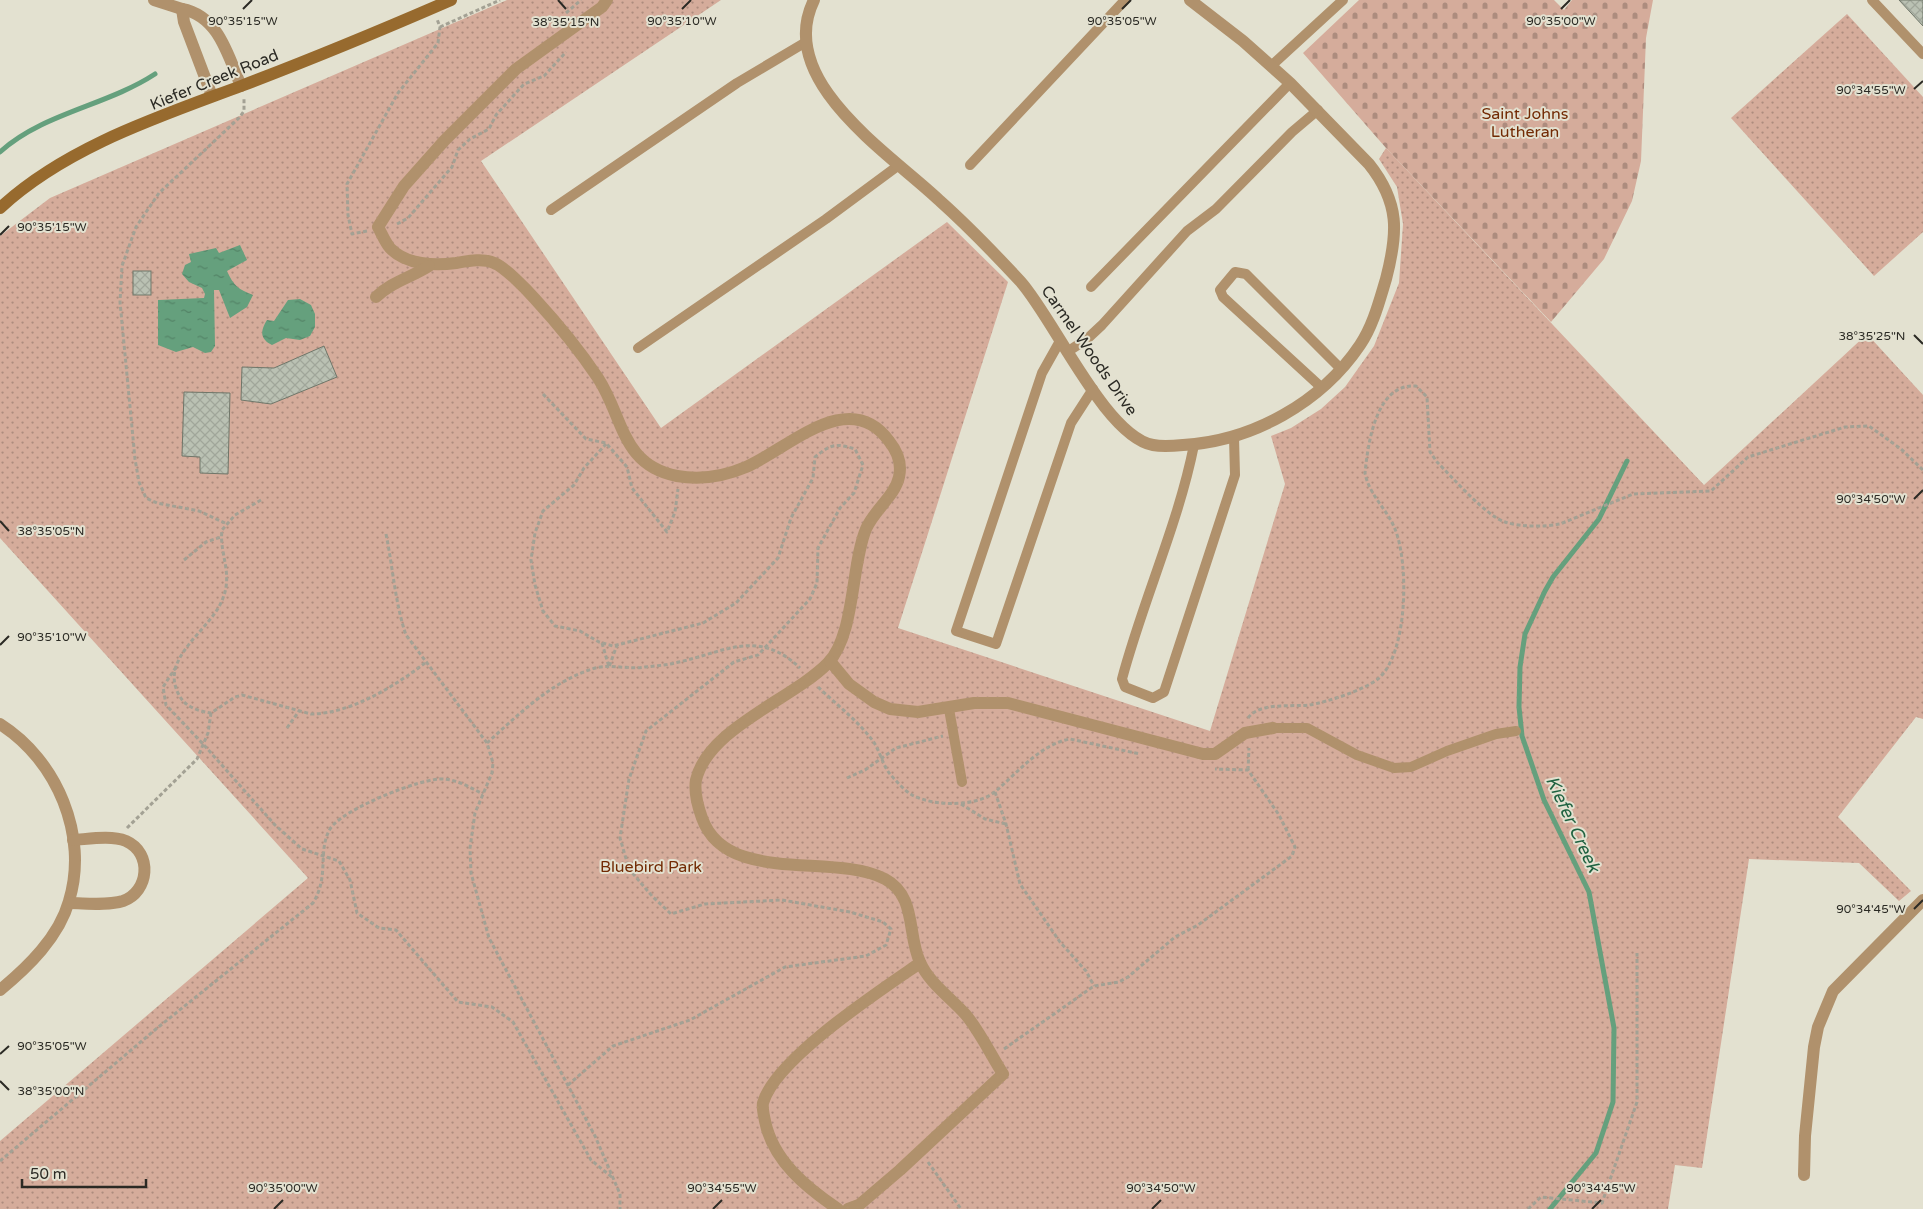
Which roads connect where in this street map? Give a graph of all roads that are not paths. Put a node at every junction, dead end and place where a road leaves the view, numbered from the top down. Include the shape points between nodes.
1 (154, 0) edge
2 (451, 0) edge
3 (607, 0) edge
4 (814, 0) edge
5 (1125, 0) edge
6 (1190, 0) edge
7 (1343, 0) edge
8 (1872, 0) edge
9 (182, 9) junction
10 (806, 42) junction
11 (1923, 54) edge
12 (1271, 66) junction
13 (1290, 83) junction
14 (241, 86) junction
15 (212, 96) junction
16 (1318, 110) junction
17 (899, 166) junction
18 (970, 166) dead end
19 (0, 208) edge
20 (551, 210) dead end
21 (430, 266) junction
22 (1091, 287) dead end
23 (376, 297) dead end
24 (1064, 347) junction
25 (638, 348) dead end
26 (1341, 369) junction
27 (1322, 388) junction
28 (1093, 389) junction
29 (1234, 437) junction
30 (1194, 444) junction
31 (830, 661) junction
32 (949, 708) junction
33 (0, 724) edge
34 (1272, 728) joint
35 (1516, 731) dead end
36 (962, 782) dead end
37 (72, 840) junction
38 (1923, 900) edge
39 (69, 903) junction
40 (920, 963) junction
41 (0, 990) edge
42 (1804, 1175) dead end
43 (838, 1209) edge
44 (848, 1209) edge

1 - 9 street
2 - 14 street, Kiefer Creek Road
3 - 21 street via 602,7 516,69 404,186 378,228 391,250
4 - 10 street, Carmel Woods Drive via 808,12
5 - 18 lane
6 - 12 street, Carmel Woods Drive
7 - 12 lane
8 - 11 lane
9 - 14 street via 196,12 216,29
9 - 15 street
10 - 17 street, Carmel Woods Drive via 822,86 843,113
10 - 20 lane via 737,83
12 - 13 street, Carmel Woods Drive
13 - 16 street, Carmel Woods Drive
13 - 22 lane
14 - 15 street, Kiefer Creek Road
15 - 19 street, Kiefer Creek Road via 70,158 19,191
16 - 24 lane via 1216,209 1187,231 1087,339
16 - 26 street, Carmel Woods Drive via 1378,176 1395,215 1393,252 1374,319 1360,345
17 - 24 street, Carmel Woods Drive via 939,199 1024,286
17 - 25 lane via 826,220
21 - 23 street via 386,287
21 - 31 street via 469,260 496,263 533,296 586,361 601,383 627,444 645,464 678,476 722,476 747,467 819,425 845,417 878,428 900,462 898,483 866,528 844,633
24 - 28 street, Carmel Woods Drive
24 - 28 lane via 1042,373 956,631 996,644 1071,423
26 - 27 street, Carmel Woods Drive
26 - 27 lane via 1246,274 1236,272 1220,290 1224,297
27 - 29 street, Carmel Woods Drive via 1299,406
28 - 30 street, Carmel Woods Drive via 1116,420 1140,441 1154,445
29 - 30 street, Carmel Woods Drive
29 - 30 lane via 1235,475 1164,692 1153,698 1125,686 1122,679 1134,633 1186,482
31 - 32 street via 850,684 874,702 890,709 918,712
31 - 40 street via 746,721 705,758 696,782 697,802 704,824 715,841 731,852 751,860 830,867 886,880 900,892 910,914
32 - 34 street via 974,703 1008,703 1203,754 1215,754 1245,733
32 - 36 lane
33 - 37 street via 30,749 50,774 72,824
34 - 35 lane via 1308,728 1356,755 1394,768 1411,767 1496,734
37 - 39 street via 75,878
37 - 39 street via 114,838 126,841 141,856 145,866 140,889 132,897 121,902
38 - 42 street via 1833,991 1818,1027 1814,1047
39 - 41 street via 42,950
40 - 43 street via 805,1049 772,1083 762,1104 777,1153 815,1194
40 - 44 street via 940,990 968,1017 1003,1074 921,1151 859,1205

